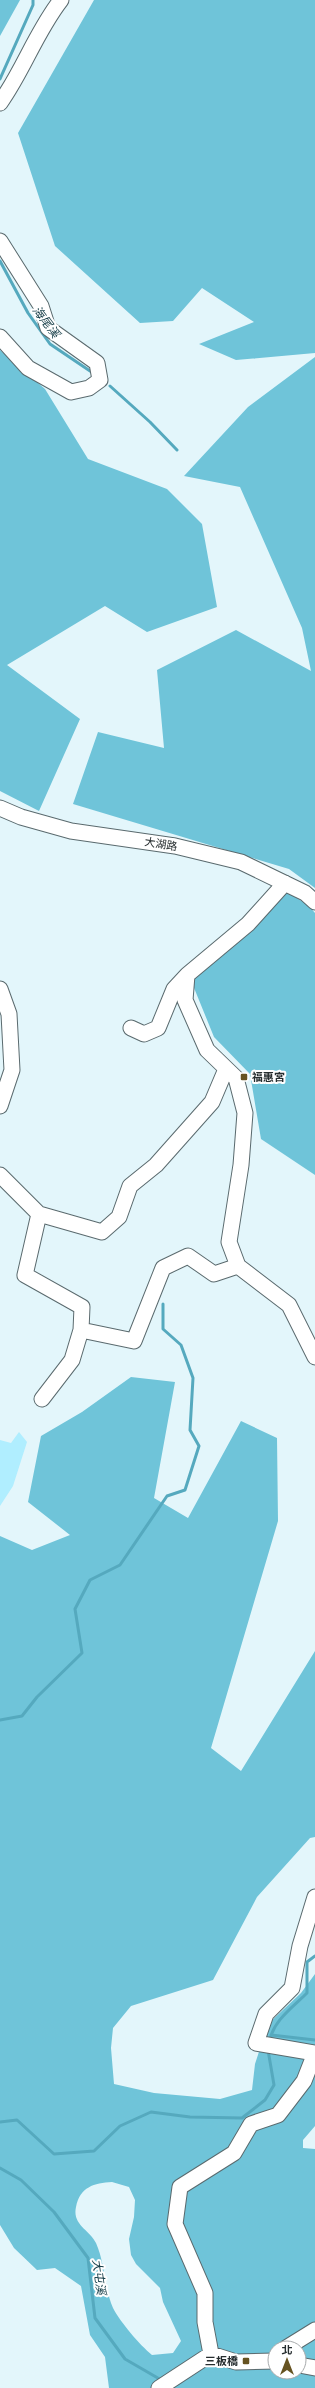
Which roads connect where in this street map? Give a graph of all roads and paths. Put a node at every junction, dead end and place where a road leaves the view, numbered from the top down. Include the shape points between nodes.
1 (61, 0) edge
2 (0, 103) edge
3 (0, 241) edge
4 (0, 337) edge
5 (0, 808) edge
6 (285, 882) junction
7 (315, 902) edge
8 (187, 975) junction
9 (0, 989) edge
10 (131, 1028) dead end
11 (226, 1069) junction
12 (0, 1106) edge
13 (0, 1174) edge
14 (40, 1214) junction
15 (238, 1266) junction
16 (81, 1330) junction
17 (315, 1357) edge
18 (42, 1399) dead end
19 (315, 1897) edge
20 (315, 2053) edge
21 (315, 2330) edge
22 (299, 2340) edge
23 (207, 2356) junction
24 (267, 2359) edge
25 (159, 2388) edge

1 - 2 street via 48,16
3 - 4 street via 41,306 48,328 97,363 100,380 88,388 71,392 28,368
5 - 6 street, 大湖路 via 21,817 71,831 175,846 241,862
6 - 7 street, 大湖路
6 - 8 street via 248,924
8 - 10 street via 174,989 158,1028 144,1034
8 - 11 street via 185,1000 206,1050
9 - 12 street via 9,1014 12,1070
11 - 14 street via 212,1102 156,1165 130,1186 120,1216 102,1232
11 - 15 street via 236,1078 245,1114 241,1165 229,1242
13 - 14 street
14 - 16 street via 25,1275 82,1307
15 - 16 street via 214,1274 188,1256 163,1268 134,1341
15 - 17 street via 289,1306
16 - 18 street via 72,1360
19 - 20 street via 300,1946 292,1988 266,2014 256,2043
20 - 23 street via 304,2081 278,2115 251,2124 234,2153 180,2187 175,2224 206,2293
21 - 22 street
23 - 24 street via 236,2362
23 - 25 street

